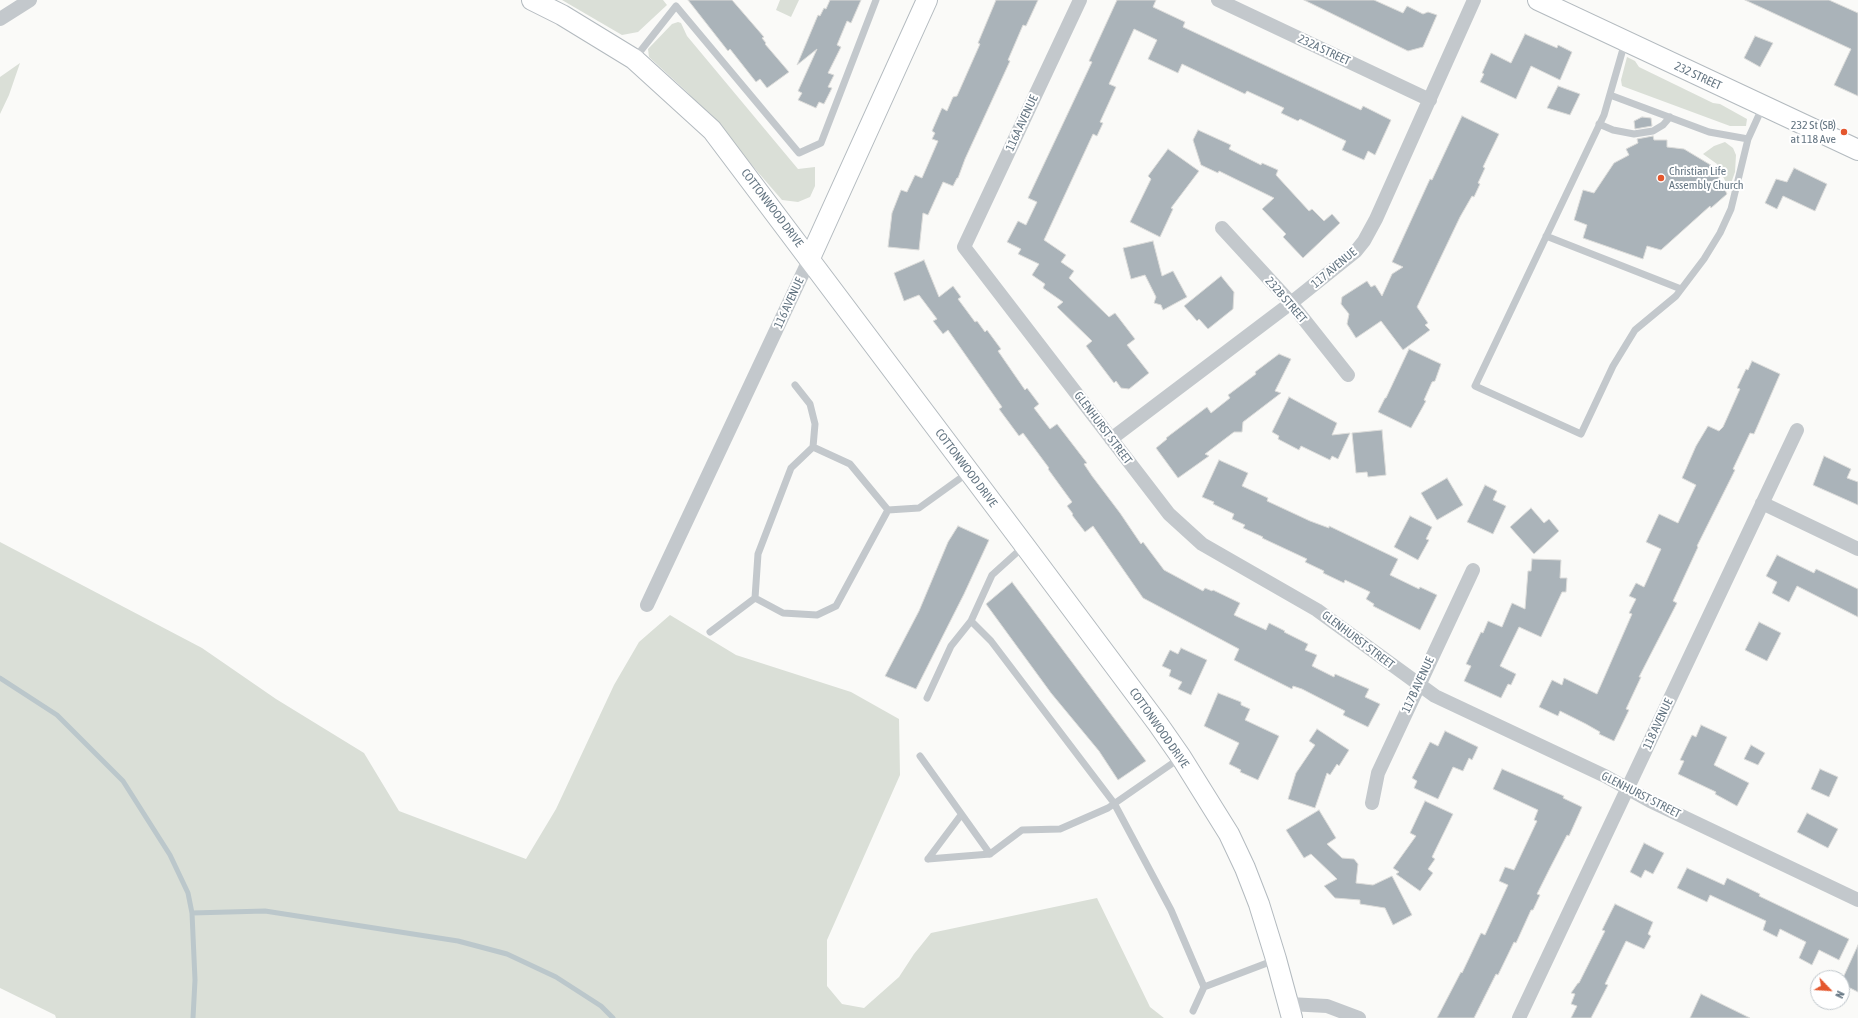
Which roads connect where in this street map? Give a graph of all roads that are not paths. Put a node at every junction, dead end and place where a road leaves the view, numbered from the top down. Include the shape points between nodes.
1 (30, 0) edge
2 (532, 0) edge
3 (876, 0) edge
4 (927, 0) edge
5 (1080, 0) edge
6 (1218, 0) edge
7 (1474, 0) edge
8 (1538, 0) edge
9 (0, 20) edge
10 (1626, 42) junction
11 (634, 59) junction
12 (1610, 95) junction
13 (1430, 100) junction
14 (1763, 106) junction
15 (1670, 117) junction
16 (1599, 124) junction
17 (1748, 139) junction
18 (1858, 150) edge
19 (1222, 228) dead end
20 (1546, 236) junction
21 (964, 247) joint
22 (810, 258) junction
23 (1681, 289) junction
24 (1290, 303) junction
25 (1348, 375) dead end
26 (795, 385) dead end
27 (1796, 430) dead end
28 (1111, 438) junction
29 (813, 447) junction
30 (969, 472) junction
31 (1762, 503) junction
32 (888, 510) junction
33 (1025, 546) junction
34 (1858, 549) edge
35 (1473, 570) dead end
36 (755, 598) junction
37 (647, 605) dead end
38 (971, 620) junction
39 (710, 632) dead end
40 (1418, 685) junction
41 (927, 698) dead end
42 (920, 756) dead end
43 (1181, 757) junction
44 (1628, 789) junction
45 (1114, 803) junction
46 (1372, 803) dead end
47 (961, 815) junction
48 (990, 854) junction
49 (1858, 900) edge
50 (1276, 959) junction
51 (1204, 988) junction
52 (1193, 1011) dead end
53 (1290, 1011) edge
54 (1358, 1018) edge
55 (1519, 1018) edge

1 - 9 street
2 - 11 street, COTTONWOOD DRIVE via 562,15
3 - 11 lane via 821,143 799,153 676,6
4 - 22 street, 116 AVENUE
5 - 21 street, 116A AVENUE
6 - 13 street, 232A STREET
7 - 13 street, 117 AVENUE
8 - 10 street, 232 STREET
10 - 12 lane
10 - 14 street, 232 STREET
11 - 22 street, COTTONWOOD DRIVE via 712,130
12 - 15 lane
12 - 16 lane
13 - 24 street, 117 AVENUE via 1364,241
14 - 17 lane
14 - 18 street, 232 STREET
15 - 16 lane via 1653,131 1634,134
15 - 17 lane via 1710,132
16 - 20 lane
17 - 23 lane via 1731,209 1720,233
19 - 24 street, 232B STREET
20 - 23 lane
20 - 23 lane via 1475,386 1581,434 1613,366 1635,330
21 - 28 street, GLENHURST STREET
22 - 30 street, COTTONWOOD DRIVE
22 - 37 street, 116 AVENUE
24 - 25 street, 232B STREET
24 - 28 street, 117 AVENUE
26 - 29 lane via 810,404 815,424
27 - 31 street, 118 AVENUE
28 - 40 street, GLENHURST STREET via 1169,514 1202,544 1317,610
29 - 32 lane via 850,464
29 - 36 lane via 791,468 758,554
30 - 32 lane via 918,508
30 - 33 street, COTTONWOOD DRIVE
31 - 34 street
31 - 44 street, 118 AVENUE
32 - 36 lane via 836,606 817,615 783,613
33 - 38 lane via 992,575
33 - 43 street, COTTONWOOD DRIVE
35 - 40 street, 117B AVENUE
36 - 39 lane
38 - 41 lane via 951,646
38 - 45 lane via 991,640
40 - 44 street, GLENHURST STREET via 1435,696
40 - 46 street, 117B AVENUE via 1378,773
42 - 47 lane
43 - 45 lane
43 - 50 street, COTTONWOOD DRIVE via 1237,850 1259,904
44 - 49 street, GLENHURST STREET
44 - 55 street, 118 AVENUE
45 - 48 lane via 1060,829 1022,830
45 - 51 lane via 1171,910
47 - 48 lane
47 - 48 lane via 928,859
50 - 51 lane
50 - 53 street, COTTONWOOD DRIVE
51 - 52 lane
53 - 54 street via 1327,1006

